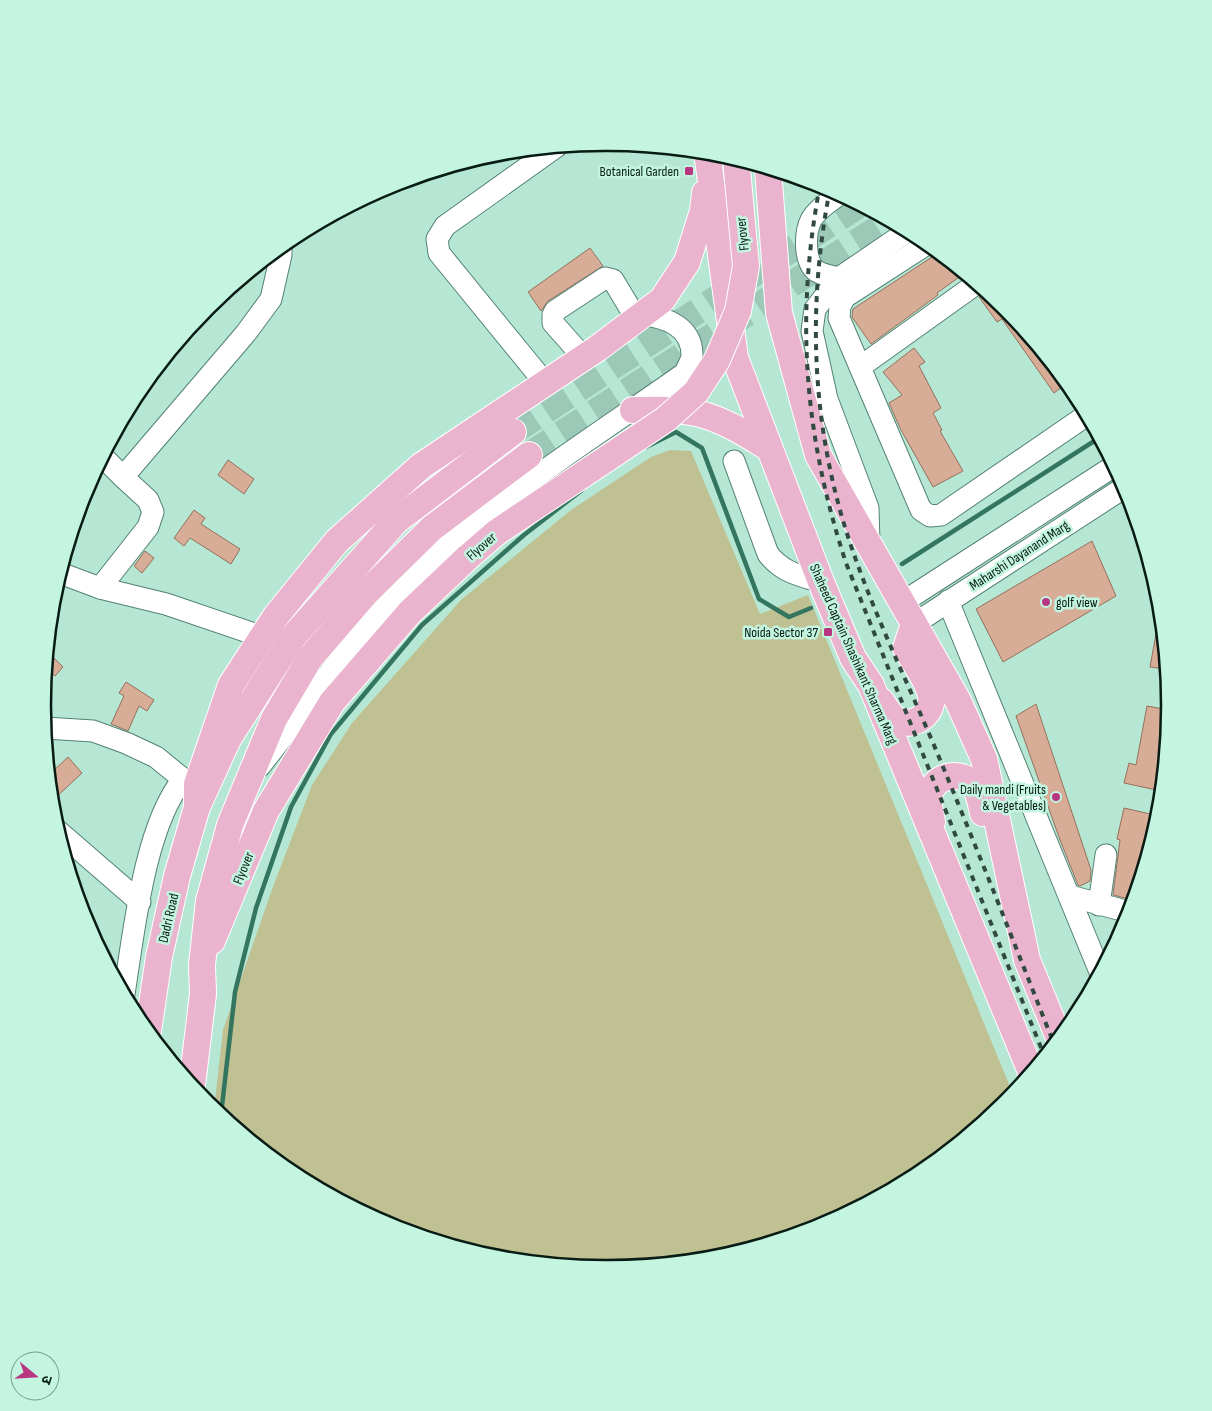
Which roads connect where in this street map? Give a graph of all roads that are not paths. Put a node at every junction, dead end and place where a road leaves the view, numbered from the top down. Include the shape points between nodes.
1 (546, 154) edge
2 (708, 159) edge
3 (708, 160) edge
4 (737, 167) edge
5 (768, 175) edge
6 (833, 200) edge
7 (901, 236) edge
8 (920, 248) edge
9 (281, 256) edge
10 (839, 278) junction
11 (971, 287) edge
12 (640, 317) junction
13 (584, 358) junction
14 (860, 367) junction
15 (545, 383) junction
16 (633, 410) junction
17 (1081, 419) edge
18 (513, 432) tunnel mouth
19 (769, 448) junction
20 (529, 455) tunnel mouth
21 (107, 461) edge
22 (734, 461) dead end
23 (1109, 470) edge
24 (123, 477) junction
25 (1118, 491) edge
26 (869, 543) junction
27 (67, 576) edge
28 (821, 582) junction
29 (100, 588) junction
30 (948, 601) junction
31 (908, 613) junction
32 (263, 637) junction
33 (871, 685) junction
34 (52, 728) edge
35 (249, 779) junction
36 (192, 790) junction
37 (68, 840) edge
38 (938, 849) junction
39 (1106, 855) dead end
40 (1070, 896) junction
41 (140, 902) junction
42 (1098, 905) junction
43 (1122, 910) edge
44 (1027, 960) junction
45 (1097, 964) edge
46 (202, 965) junction
47 (126, 983) edge
48 (150, 1020) edge
49 (1056, 1030) edge
50 (1028, 1065) edge
51 (193, 1075) edge

1 - 15 street via 445,226 437,239 439,253
2 - 12 main road via 702,211 687,262 662,300
3 - 19 main road, Shaheed Captain Shashikant Sharma Marg via 731,342
4 - 46 main road, Flyover, bridge via 746,266 738,311 717,360 696,392 666,419 497,532 410,612 369,656 332,702 266,811
5 - 26 main road via 779,313 818,455
6 - 10 street via 819,210 808,231 808,254 814,268 824,275
7 - 10 street
8 - 14 street via 845,297 840,306 839,318
9 - 24 street via 270,299 246,333
10 - 26 street via 815,309 812,331 827,399 868,508
11 - 14 street
12 - 13 main road
12 - 13 street via 613,280 605,278 555,311 553,323
12 - 16 street via 659,316 673,321 687,336 692,356 685,373
13 - 15 main road
14 - 17 street via 921,510 930,516 941,515
15 - 32 main road via 421,466 343,535 276,616
16 - 19 main road via 681,411 706,416
16 - 35 street via 472,524 406,583 348,648
18 - 36 main road via 396,521 293,637
19 - 28 main road, Shaheed Captain Shashikant Sharma Marg
20 - 35 main road via 432,528 366,593 310,658 274,719
21 - 24 street
22 - 28 street via 768,554 778,566 791,573
23 - 31 street, Maharshi Dayanand Marg
24 - 29 street via 148,500 153,512 148,527
25 - 30 street, Maharshi Dayanand Marg
26 - 31 main road
27 - 29 street
28 - 33 main road, Shaheed Captain Shashikant Sharma Marg via 853,658
29 - 32 street via 166,604
30 - 31 street, Maharshi Dayanand Marg
30 - 40 street
31 - 33 main road via 906,648 929,689 931,703 928,710 911,723 897,720
31 - 44 main road via 958,701 984,759
32 - 36 main road via 231,684
33 - 38 main road, Shaheed Captain Shashikant Sharma Marg
34 - 36 street via 93,731 126,743 156,757
35 - 46 main road via 230,825 208,900
36 - 41 street via 172,794 158,824
36 - 48 main road, Dadri Road
37 - 41 street
38 - 44 main road via 928,802 930,793 947,776 964,778 976,788 979,796 993,856
38 - 50 main road, Shaheed Captain Shashikant Sharma Marg
39 - 42 street
40 - 42 street
40 - 45 street
41 - 47 street
42 - 43 street
44 - 49 main road
46 - 51 main road via 203,994

